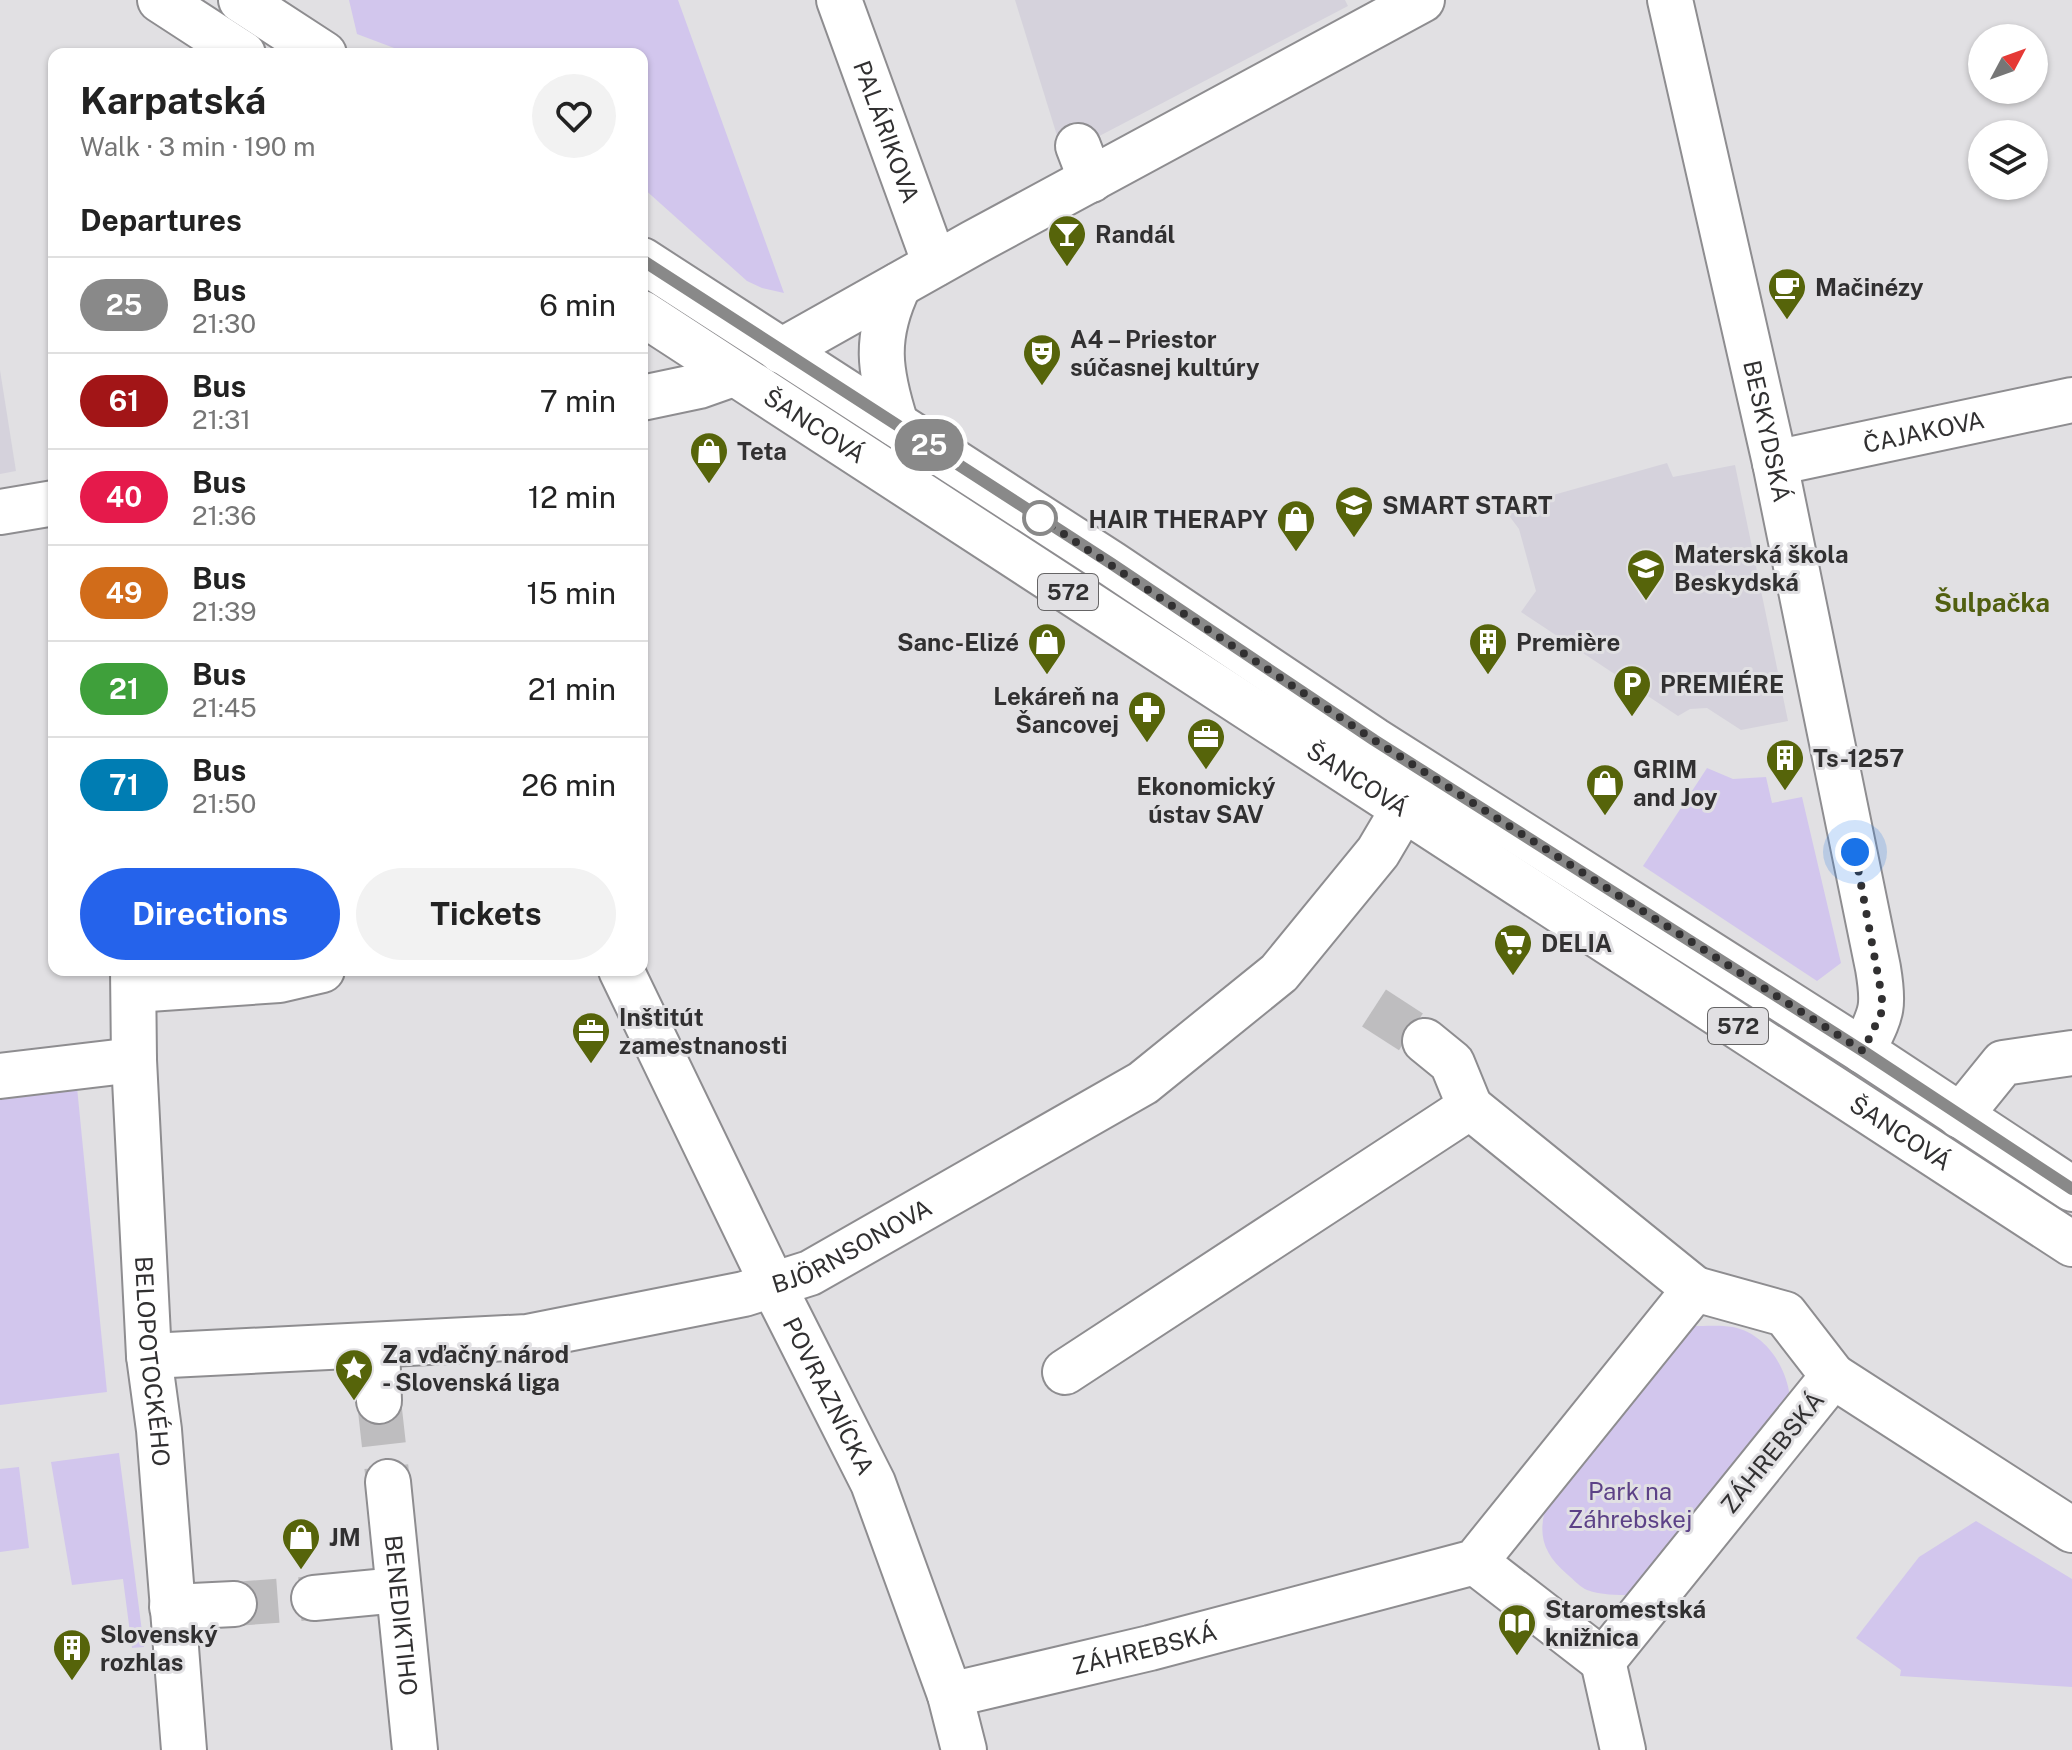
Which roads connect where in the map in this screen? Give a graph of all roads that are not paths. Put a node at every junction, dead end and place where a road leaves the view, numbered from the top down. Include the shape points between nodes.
1 (160, 0) edge
2 (241, 0) edge
3 (839, 0) edge
4 (1670, 0) edge
5 (1416, 2) edge
6 (234, 48) edge
7 (315, 48) edge
8 (648, 264) edge
9 (917, 274) junction
10 (648, 317) edge
11 (781, 351) junction
12 (733, 374) junction
13 (648, 397) edge
14 (2072, 400) edge
15 (896, 424) junction
16 (1775, 463) junction
17 (48, 504) edge
18 (0, 512) edge
19 (1404, 808) junction
20 (296, 976) edge
21 (624, 976) edge
22 (134, 980) edge
23 (1425, 1041) tunnel mouth
24 (1863, 1051) junction
25 (2072, 1053) edge
26 (134, 1060) junction
27 (0, 1076) edge
28 (1470, 1107) junction
29 (1960, 1116) junction
30 (2072, 1189) edge
31 (2072, 1244) edge
32 (773, 1285) junction
33 (1695, 1289) junction
34 (377, 1345) junction
35 (149, 1356) junction
36 (1065, 1372) dead end
37 (1833, 1376) junction
38 (379, 1401) tunnel mouth
39 (388, 1482) tunnel mouth
40 (2072, 1530) edge
41 (1475, 1562) junction
42 (398, 1590) junction
43 (314, 1598) tunnel mouth
44 (234, 1604) tunnel mouth
45 (172, 1607) junction
46 (1603, 1661) junction
47 (950, 1695) junction
48 (184, 1750) edge
49 (415, 1750) edge
50 (964, 1750) edge
51 (1623, 1750) edge

1 - 6 street
2 - 7 street
3 - 9 street, PALÁRIKOVA
4 - 16 street, BESKYDSKÁ
5 - 9 street via 1085,163
8 - 11 street, ŠANCOVÁ / 572
9 - 11 street
9 - 15 street via 886,315 881,360
10 - 12 street, ŠANCOVÁ / 572
11 - 12 street
11 - 15 street, ŠANCOVÁ / 572
12 - 13 street
12 - 19 street, ŠANCOVÁ / 572
14 - 16 street, ČAJAKOVA
15 - 24 street, ŠANCOVÁ / 572 via 1374,740
16 - 24 street, BESKYDSKÁ via 1882,997 1881,1014
17 - 18 street
19 - 31 street, ŠANCOVÁ / 572
19 - 32 street, BJÖRNSONOVA via 1378,852 1279,973 1143,1083 810,1273
20 - 22 street
21 - 32 street, POVRAZNÍCKA
22 - 26 street, BELOPOTOCKÉHO
23 - 28 street via 1452,1063
24 - 29 street, ŠANCOVÁ / 572
25 - 29 street via 2003,1063
26 - 27 street
26 - 35 street, BELOPOTOCKÉHO
28 - 33 street
28 - 36 street
29 - 30 street, ŠANCOVÁ / 572
32 - 34 street, BJÖRNSONOVA via 527,1337
32 - 47 street, POVRAZNÍCKA via 873,1483
33 - 37 street, ZÁHREBSKÁ via 1785,1314
33 - 41 street
34 - 35 street, BJÖRNSONOVA
34 - 38 street
35 - 45 street, BELOPOTOCKÉHO
37 - 40 street
37 - 46 street, ZÁHREBSKÁ
39 - 42 street, BENEDIKTIHO
41 - 46 street
41 - 47 street, ZÁHREBSKÁ
42 - 43 street
42 - 49 street, BENEDIKTIHO
44 - 45 street
45 - 48 street, BELOPOTOCKÉHO
46 - 51 street
47 - 50 street, POVRAZNÍCKA

